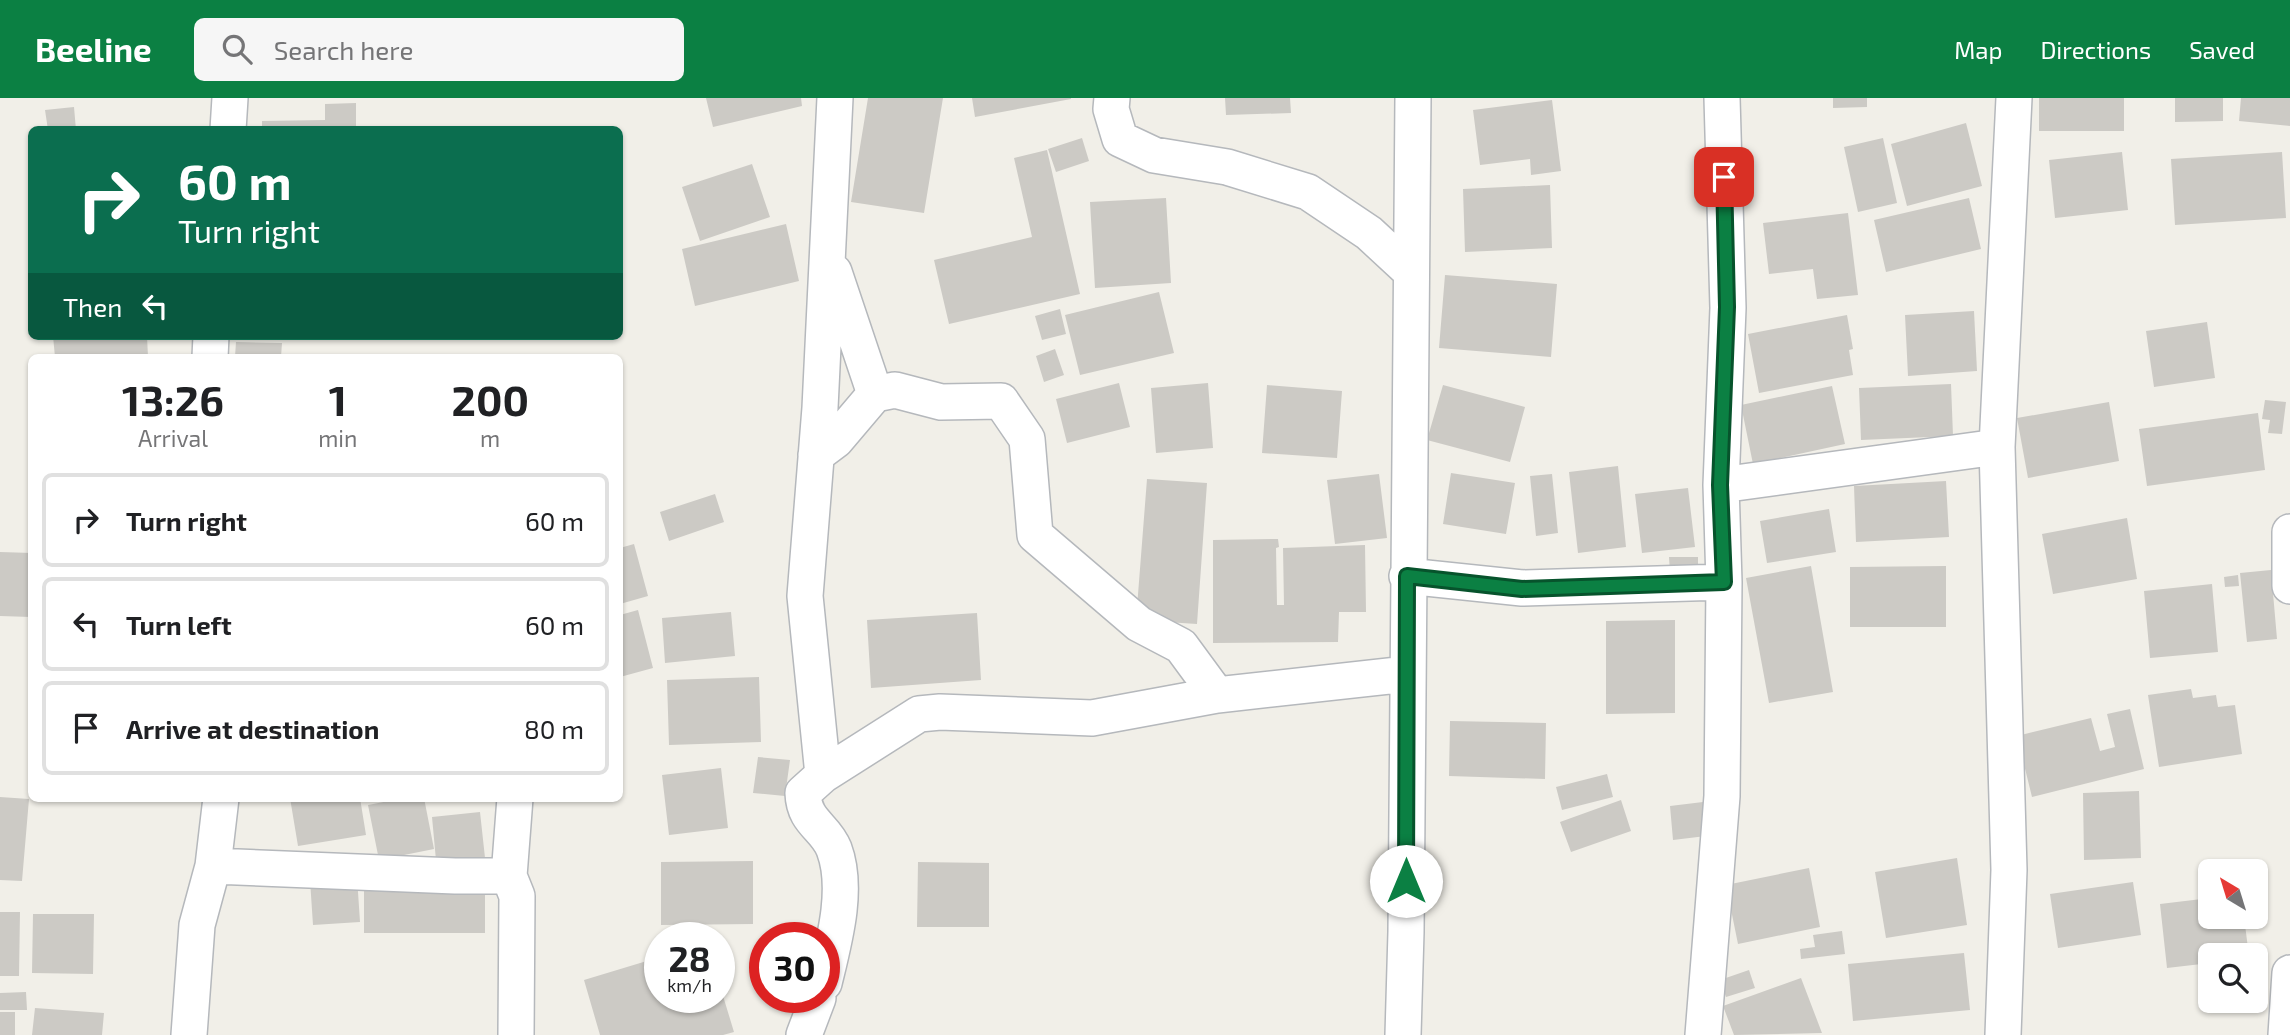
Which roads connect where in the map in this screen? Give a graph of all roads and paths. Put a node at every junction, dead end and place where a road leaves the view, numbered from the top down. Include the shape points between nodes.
1 (230, 98) edge
2 (835, 98) edge
3 (1112, 98) edge
4 (1413, 98) edge
5 (1722, 98) edge
6 (2014, 98) edge
7 (228, 126) edge
8 (827, 259) junction
9 (1410, 271) junction
10 (875, 394) junction
11 (1997, 447) junction
12 (816, 454) junction
13 (1720, 485) junction
14 (2290, 532) edge
15 (1407, 576) junction
16 (1724, 582) junction
17 (2290, 586) edge
18 (1407, 674) junction
19 (1217, 695) junction
20 (823, 775) junction
21 (221, 802) edge
22 (515, 802) edge
23 (214, 866) junction
24 (509, 876) junction
25 (835, 922) edge
26 (2290, 973) edge
27 (812, 1013) edge
28 (189, 1035) edge
29 (516, 1035) edge
30 (804, 1035) edge
31 (1403, 1035) edge
32 (1703, 1035) edge
33 (2003, 1035) edge
34 (2286, 1035) edge

1 - 7 street
2 - 8 street
3 - 9 street via 1120,139 1154,155 1227,167 1308,192 1369,233
4 - 9 street
5 - 13 street via 1727,307
6 - 11 street
8 - 10 street
8 - 12 street
9 - 15 street
10 - 12 street via 836,440
10 - 19 street via 895,390 940,402 1002,401 1027,439 1035,535 1139,624 1181,646
11 - 13 street
11 - 33 street via 2009,870
12 - 20 street via 805,596
13 - 16 street
14 - 17 street
15 - 16 street via 1522,589
15 - 18 street
16 - 32 street via 1722,796
18 - 19 street
18 - 31 street
19 - 20 street via 1092,718 919,714
20 - 25 street via 803,793 804,808 833,846 842,881
21 - 23 street
22 - 24 street
23 - 24 street
23 - 28 street via 197,925
24 - 29 street via 517,896
26 - 34 street
27 - 30 street

